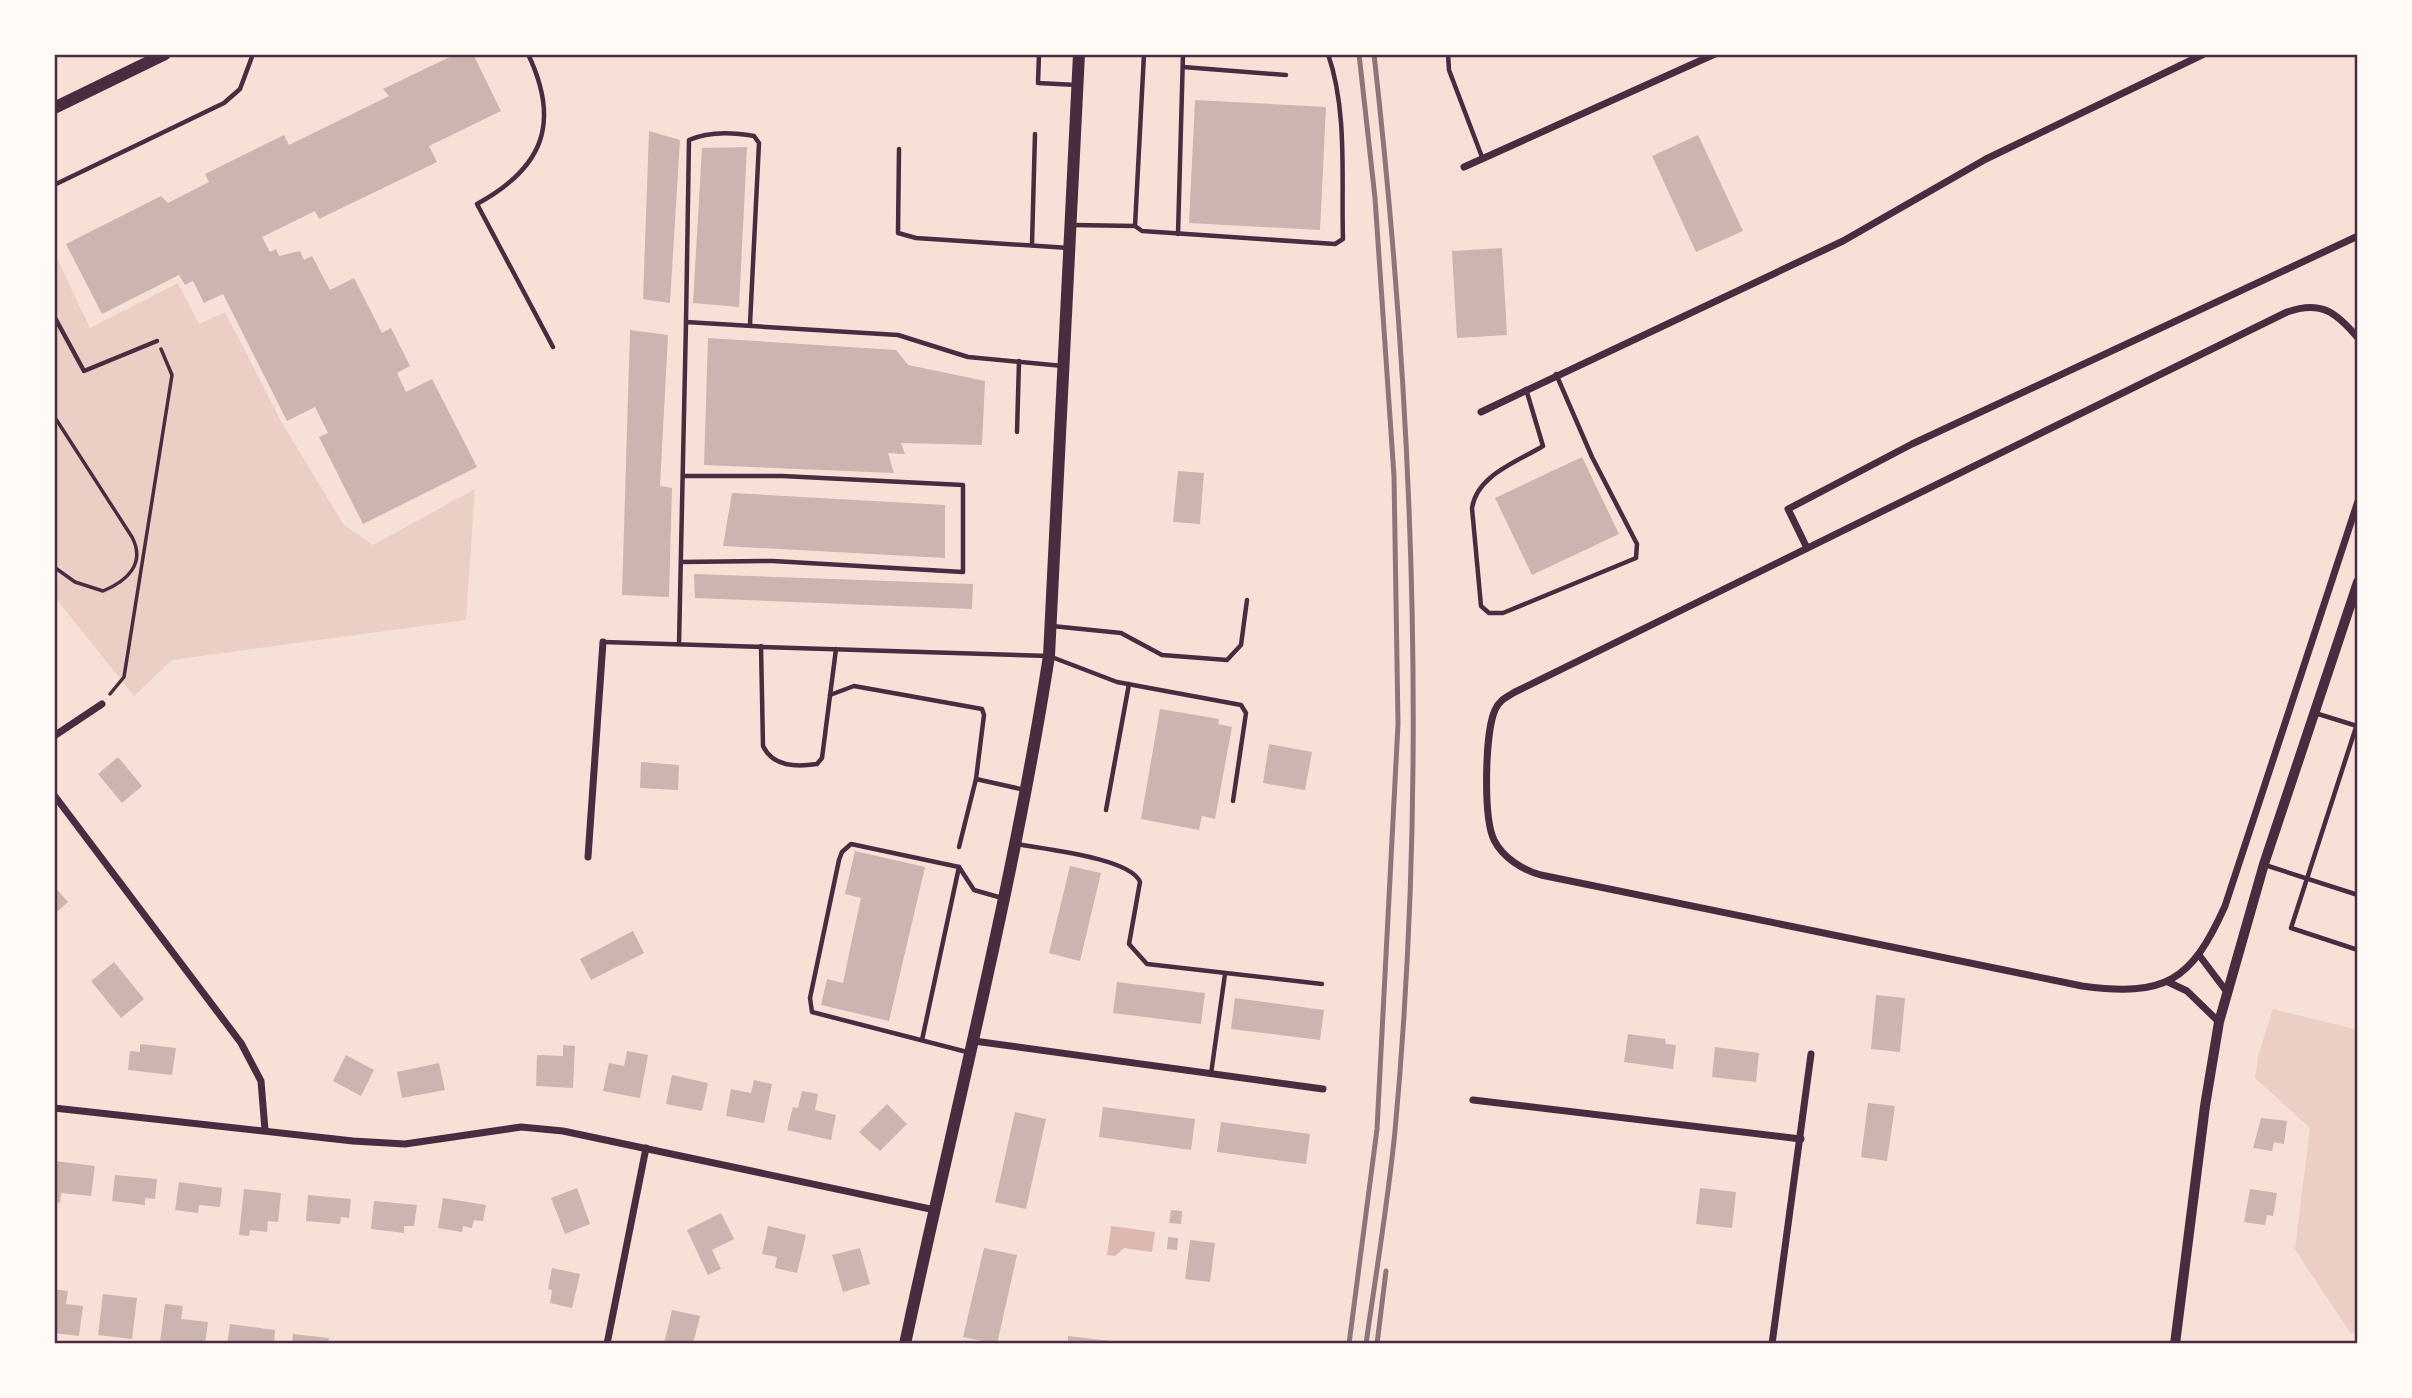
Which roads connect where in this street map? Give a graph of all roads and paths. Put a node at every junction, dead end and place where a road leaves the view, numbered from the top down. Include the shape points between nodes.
1 (165, 54) edge
2 (253, 54) edge
3 (528, 54) edge
4 (1039, 54) edge
5 (1079, 54) edge
6 (1144, 54) edge
7 (1183, 54) edge
8 (1328, 54) edge
9 (1448, 54) edge
10 (1715, 54) edge
11 (2204, 54) edge
12 (1183, 68) junction
13 (1286, 75) dead end
14 (1078, 85) junction
15 (54, 108) edge
16 (1035, 134) dead end
17 (899, 149) dead end
18 (1482, 157) junction
19 (1464, 167) dead end
20 (54, 184) edge
21 (1071, 225) junction
22 (1135, 226) junction
23 (1178, 234) junction
24 (2358, 236) edge
25 (1032, 244) junction
26 (1070, 248) junction
27 (54, 316) edge
28 (686, 322) junction
29 (750, 324) junction
30 (2358, 338) edge
31 (157, 341) joint
32 (553, 347) dead end
33 (1019, 362) junction
34 (1064, 366) junction
35 (1556, 373) junction
36 (1526, 388) junction
37 (1480, 411) dead end
38 (54, 416) edge
39 (1017, 432) dead end
40 (683, 476) junction
41 (2358, 501) edge
42 (1807, 548) junction
43 (681, 562) junction
44 (54, 567) edge
45 (2358, 582) edge
46 (1247, 600) dead end
47 (1051, 626) junction
48 (603, 642) joint
49 (679, 644) junction
50 (761, 646) junction
51 (836, 649) junction
52 (1049, 656) junction
53 (1129, 684) junction
54 (830, 695) junction
55 (102, 704) joint
56 (2315, 712) junction
57 (2357, 725) edge
58 (54, 736) edge
59 (976, 779) junction
60 (1026, 791) junction
61 (54, 795) edge
62 (1233, 801) dead end
63 (1106, 810) dead end
64 (1015, 844) junction
65 (959, 847) dead end
66 (588, 857) dead end
67 (2264, 864) junction
68 (959, 867) junction
69 (2307, 879) junction
70 (2358, 895) edge
71 (1003, 898) junction
72 (2358, 950) edge
73 (2199, 955) junction
74 (1225, 974) junction
75 (2168, 982) junction
76 (1322, 984) dead end
77 (2227, 992) junction
78 (2219, 1022) junction
79 (922, 1040) junction
80 (973, 1047) junction
81 (1811, 1054) dead end
82 (1211, 1074) junction
83 (1322, 1089) dead end
84 (1473, 1100) dead end
85 (54, 1108) edge
86 (265, 1130) junction
87 (1801, 1139) junction
88 (646, 1148) junction
89 (935, 1210) junction
90 (607, 1344) edge
91 (905, 1344) edge
92 (1772, 1344) edge
93 (2175, 1344) edge

1 - 15 main road
2 - 20 lane via 240,89 224,103
3 - 32 lane via 543,93 541,139 514,181 477,204
4 - 14 lane via 1038,83
5 - 14 main road
6 - 22 lane
7 - 12 lane
8 - 23 lane via 1340,123 1343,239 1335,244
9 - 18 lane via 1449,70
10 - 18 street
11 - 35 street via 1986,159 1843,241
12 - 13 lane
12 - 23 lane
14 - 21 main road
16 - 25 lane
17 - 25 lane via 898,233 916,238
18 - 19 street
21 - 22 lane
21 - 26 main road
22 - 23 lane via 1142,231
24 - 42 street via 1912,444 1788,509
25 - 26 lane
26 - 34 main road
27 - 31 lane via 84,371
28 - 29 lane
28 - 29 lane via 689,140 703,134 740,133 754,136 760,143
28 - 40 lane
29 - 33 lane via 898,335 968,357
30 - 42 street via 2322,307 2287,312
31 - 55 path via 172,375 124,677
33 - 34 lane
33 - 39 lane
34 - 47 main road
35 - 36 street
35 - 36 lane via 1637,544 1636,558 1503,613 1489,613 1481,606 1474,495 1482,483 1543,446
36 - 37 street
38 - 44 path via 132,537 137,554 131,573 103,591 75,582
40 - 43 lane
40 - 43 lane via 964,485 963,572 774,561
41 - 73 street via 2225,906
42 - 75 street via 1502,700 1491,727 1489,821 1494,840 1506,855 1541,875 2081,986 2120,991
43 - 49 lane
45 - 56 street
46 - 47 lane via 1241,645 1227,660 1162,655 1121,633
47 - 52 main road
48 - 49 lane
48 - 66 street
49 - 50 lane
50 - 51 lane
50 - 54 lane via 764,746 776,763 805,766 822,758
51 - 52 lane
51 - 54 lane
52 - 53 lane
52 - 60 main road
53 - 62 lane via 1244,708
53 - 63 lane
54 - 59 lane via 854,686 982,709
55 - 58 street
56 - 57 lane
56 - 67 street
57 - 69 lane
59 - 60 lane
59 - 65 lane
60 - 64 main road
61 - 86 street via 241,1042 261,1081
64 - 71 main road
64 - 74 lane via 1128,869 1140,882 1129,944 1136,954 1147,964
67 - 69 lane
67 - 77 street
68 - 71 lane via 974,890
68 - 79 lane
68 - 79 lane via 851,844 839,860 810,998 812,1012
69 - 70 lane
69 - 72 lane via 2291,928
71 - 80 main road
73 - 75 street
73 - 77 street
74 - 76 lane
74 - 82 lane
75 - 78 street via 2187,991
77 - 78 street
78 - 93 street
79 - 80 lane
80 - 82 street
80 - 89 main road
81 - 87 street
82 - 83 street
84 - 87 street
85 - 86 street
86 - 88 street via 405,1144 521,1127
87 - 92 street
88 - 89 street
88 - 90 street
89 - 91 main road

